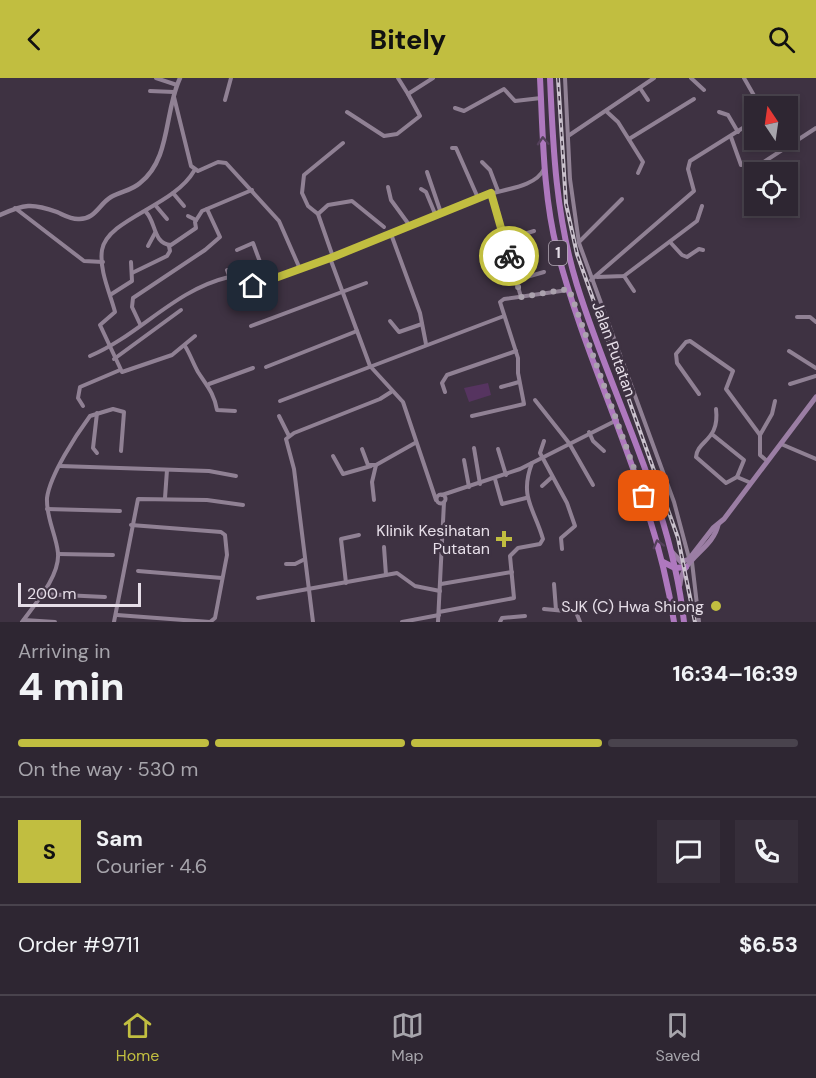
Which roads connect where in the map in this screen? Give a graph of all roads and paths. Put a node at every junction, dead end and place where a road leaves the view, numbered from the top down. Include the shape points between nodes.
1 (156, 78) edge
2 (180, 78) edge
3 (231, 78) edge
4 (398, 78) edge
5 (434, 78) edge
6 (540, 78) edge
7 (550, 78) edge
8 (565, 78) edge
9 (654, 78) edge
10 (691, 78) edge
11 (744, 78) edge
12 (177, 85) junction
13 (640, 88) junction
14 (704, 90) dead end
15 (150, 91) dead end
16 (174, 93) junction
17 (408, 94) junction
18 (754, 96) edge
19 (541, 98) junction
20 (694, 99) dead end
21 (225, 100) dead end
22 (648, 100) dead end
23 (455, 108) dead end
24 (605, 111) junction
25 (347, 112) dead end
26 (719, 112) dead end
27 (744, 128) edge
28 (816, 128) edge
29 (738, 132) junction
30 (567, 136) junction
31 (731, 137) junction
32 (628, 139) junction
33 (798, 139) edge
34 (343, 143) dead end
35 (452, 148) dead end
36 (781, 150) edge
37 (482, 162) dead end
38 (763, 162) edge
39 (741, 165) dead end
40 (544, 169) junction
41 (194, 171) junction
42 (427, 171) dead end
43 (638, 172) dead end
44 (533, 180) junction
45 (388, 187) dead end
46 (546, 188) junction
47 (421, 189) dead end
48 (252, 190) junction
49 (498, 191) junction
50 (173, 193) junction
51 (491, 193) junction
52 (478, 198) junction
53 (622, 199) dead end
54 (156, 206) junction
55 (184, 206) dead end
56 (702, 206) dead end
57 (15, 208) junction
58 (207, 209) junction
59 (146, 212) junction
60 (560, 212) junction
61 (550, 213) junction
62 (318, 214) junction
63 (438, 214) junction
64 (0, 215) edge
65 (188, 216) dead end
66 (167, 219) dead end
67 (196, 220) junction
68 (410, 226) junction
69 (384, 227) dead end
70 (534, 231) dead end
71 (154, 233) junction
72 (391, 234) junction
73 (504, 240) junction
74 (670, 242) junction
75 (579, 243) junction
76 (148, 246) dead end
77 (169, 246) junction
78 (237, 250) dead end
79 (703, 250) dead end
80 (332, 257) junction
81 (102, 262) junction
82 (131, 262) dead end
83 (300, 269) junction
84 (227, 270) dead end
85 (543, 272) dead end
86 (132, 273) junction
87 (624, 276) junction
88 (229, 277) junction
89 (596, 277) junction
90 (516, 280) junction
91 (591, 280) junction
92 (267, 281) junction
93 (366, 283) dead end
94 (569, 289) junction
95 (342, 291) junction
96 (634, 291) dead end
97 (110, 295) junction
98 (521, 297) junction
99 (181, 310) dead end
100 (504, 316) junction
101 (797, 317) dead end
102 (390, 321) dead end
103 (816, 322) edge
104 (140, 324) junction
105 (422, 324) junction
106 (251, 326) dead end
107 (357, 331) junction
108 (195, 336) dead end
109 (426, 344) junction
110 (185, 346) junction
111 (109, 348) junction
112 (516, 351) junction
113 (789, 351) dead end
114 (90, 356) dead end
115 (114, 359) junction
116 (370, 366) junction
117 (267, 367) dead end
118 (253, 368) dead end
119 (816, 369) edge
120 (120, 370) junction
121 (816, 376) edge
122 (519, 382) junction
123 (208, 384) junction
124 (790, 384) dead end
125 (501, 387) dead end
126 (391, 392) junction
127 (445, 392) dead end
128 (699, 394) dead end
129 (816, 398) edge
130 (535, 400) dead end
131 (280, 401) dead end
132 (775, 401) dead end
133 (83, 406) dead end
134 (622, 409) junction
135 (716, 409) dead end
136 (235, 411) dead end
137 (97, 413) junction
138 (279, 416) dead end
139 (472, 416) dead end
140 (616, 420) junction
141 (589, 432) junction
142 (713, 435) junction
143 (760, 435) junction
144 (287, 438) junction
145 (544, 441) dead end
146 (415, 443) junction
147 (569, 443) junction
148 (781, 444) junction
149 (474, 448) dead end
150 (498, 449) dead end
151 (362, 450) dead end
152 (121, 451) dead end
153 (604, 451) dead end
154 (97, 453) dead end
155 (639, 454) junction
156 (333, 456) dead end
157 (543, 458) junction
158 (630, 458) junction
159 (816, 459) edge
160 (464, 460) dead end
161 (768, 461) junction
162 (532, 464) junction
163 (374, 465) junction
164 (60, 466) junction
165 (520, 469) junction
166 (167, 470) junction
167 (506, 474) junction
168 (236, 476) dead end
169 (527, 476) junction
170 (552, 477) junction
171 (737, 477) junction
172 (495, 479) junction
173 (751, 483) junction
174 (480, 484) junction
175 (430, 485) junction
176 (593, 485) dead end
177 (542, 486) dead end
178 (469, 487) junction
179 (165, 498) junction
180 (443, 498) junction
181 (526, 498) junction
182 (374, 500) dead end
183 (437, 501) junction
184 (243, 505) dead end
185 (47, 509) junction
186 (120, 511) dead end
187 (442, 519) junction
188 (131, 525) junction
189 (718, 525) junction
190 (359, 535) dead end
191 (686, 538) junction
192 (384, 546) dead end
193 (697, 548) junction
194 (562, 549) dead end
195 (671, 550) junction
196 (58, 554) junction
197 (113, 555) dead end
198 (305, 559) junction
199 (691, 560) junction
200 (663, 562) junction
201 (286, 564) dead end
202 (686, 567) junction
203 (675, 568) junction
204 (138, 571) dead end
205 (512, 572) junction
206 (386, 575) junction
207 (222, 578) junction
208 (346, 583) junction
209 (441, 584) junction
210 (554, 584) dead end
211 (679, 588) junction
212 (307, 590) junction
213 (440, 591) junction
214 (41, 594) junction
215 (105, 597) dead end
216 (258, 598) dead end
217 (682, 600) junction
218 (671, 603) junction
219 (544, 609) dead end
220 (556, 610) junction
221 (439, 614) junction
222 (117, 615) junction
223 (525, 616) dead end
224 (23, 621) edge
225 (55, 622) edge
226 (114, 622) edge
227 (210, 622) edge
228 (313, 622) edge
229 (402, 622) edge
230 (438, 622) edge
231 (500, 622) edge
232 (580, 622) edge
233 (674, 622) edge
234 (684, 622) edge
235 (699, 622) edge

1 - 12 street
2 - 12 street
3 - 21 street
4 - 17 street
5 - 17 street
6 - 19 highway, Jalan Putatan / 1
7 - 60 highway, Jalan Putatan / 1
8 - 30 street
9 - 13 street
10 - 14 street
11 - 18 street
12 - 16 street
13 - 22 street
13 - 24 street
15 - 16 street
16 - 41 street
16 - 57 street via 160,158 140,184 111,197 83,219 30,204
17 - 25 street via 420,116 397,134 384,136
19 - 23 street via 515,101 504,89 464,111
40 -> 19 highway, Jalan Putatan / 1
20 - 32 street
24 - 30 street
24 - 32 street via 612,114
26 - 29 street via 728,115
27 - 29 street
28 - 33 street
29 - 31 street
30 - 75 street
31 - 39 street
31 - 89 street via 690,161 688,169 694,192
32 - 43 street via 643,162
34 - 62 street via 304,175 302,193 308,206
35 - 52 street via 464,159
36 - 38 street
37 - 49 street via 490,170
40 - 44 street
40 - 46 highway, Jalan Putatan / 1
41 - 48 street via 222,162
41 - 50 street
42 - 63 street
44 - 46 street via 542,182
44 - 49 street
45 - 68 street via 391,200
46 - 61 highway, Jalan Putatan / 1
47 - 63 street
48 - 58 street
48 - 83 street via 279,221
49 - 51 street
50 - 54 street
50 - 55 street
51 - 52 street
51 - 73 street
52 - 63 street
53 - 75 street
54 - 59 street
54 - 66 street
56 - 74 street via 697,221
57 - 64 street
57 - 81 street via 84,261
58 - 67 street
58 - 104 street via 220,237 133,298 132,307
59 - 71 street
59 - 81 street via 113,229 102,248
60 - 61 highway
60 - 134 highway, Jalan Putatan / 1 via 578,286
61 - 94 highway, Jalan Putatan / 1
62 - 69 street via 328,205 352,201
62 - 80 street
63 - 68 street
65 - 67 street
67 - 77 street via 196,228
68 - 72 street
70 - 73 street
71 - 76 street
71 - 77 street
72 - 80 street
72 - 105 street
73 - 90 street
74 - 79 street via 687,257
74 - 87 street
75 - 91 street
77 - 86 street via 170,254
78 - 92 street via 253,243
80 - 83 street
80 - 95 street
81 - 97 street
82 - 86 street
83 - 92 street
84 - 88 street
85 - 90 street
86 - 97 street via 132,281
87 - 89 street
87 - 96 street
88 - 92 street via 239,291
88 - 104 street via 193,289
89 - 91 street
90 - 98 street
91 - 191 street
93 - 95 street
94 - 98 street
94 - 140 highway, Jalan Putatan / 1
95 - 106 street
95 - 107 street
97 - 111 street via 115,312 100,325
98 - 100 street via 500,302
99 - 115 street
100 - 109 street
100 - 112 street
101 - 103 street via 810,317
102 - 105 street via 399,332
104 - 111 street
105 - 109 street
107 - 116 street
107 - 117 street
108 - 110 street
109 - 116 street
110 - 120 street via 160,361 125,373
110 - 123 street
111 - 114 street
111 - 115 street
112 - 122 street
112 - 127 street via 447,375 442,382
113 - 119 street
115 - 120 street
116 - 126 street
116 - 131 street
118 - 123 street
120 - 133 street via 80,387 78,398
121 - 124 street
122 - 125 street
122 - 139 street via 524,405
123 - 136 street via 217,410
126 - 144 street
126 - 146 street via 403,402
128 - 143 street via 676,359 676,354 690,341 730,368 734,375 726,389
129 - 148 main road
130 - 147 street
132 - 143 street
134 - 140 highway
134 - 155 highway, Jalan Putatan / 1
135 - 142 street via 718,421
137 - 152 street via 113,409 124,412
137 - 154 street via 93,448
137 - 164 street via 88,418
138 - 144 street
140 - 141 street
140 - 158 highway, Jalan Putatan / 1
141 - 147 street
141 - 153 street
142 - 171 street via 744,460
142 - 171 street via 696,457 726,483
143 - 161 street via 760,455
144 - 198 street
145 - 157 street via 540,449
146 - 163 street
146 - 175 street
147 - 157 street
147 - 176 street
148 - 159 street
148 - 161 main road
149 - 174 street
150 - 167 street
151 - 163 street via 368,465
155 - 158 highway
155 - 195 highway, Jalan Putatan / 1
156 - 163 street via 343,474
157 - 162 street
157 - 170 street
200 -> 158 highway, Jalan Putatan / 1
160 - 178 street
161 - 173 main road
162 - 165 street
162 - 169 street
163 - 182 street
164 - 166 street
164 - 185 street via 50,486
165 - 167 street
165 - 169 street
166 - 168 street
166 - 179 street
167 - 172 street
169 - 181 street
170 - 177 street
170 - 194 street via 567,503 574,526 561,538
171 - 173 street
172 - 174 street
172 - 181 street via 502,504
173 - 189 main road
174 - 178 street
175 - 180 street
175 - 183 street
178 - 180 street
179 - 184 street
179 - 188 street via 138,499
180 - 183 street
180 - 183 street
180 - 187 street
181 - 205 street via 543,539 540,544 519,548 510,556
183 - 187 street
185 - 186 street
185 - 196 street
187 - 209 street
188 - 207 street via 223,533 227,555
188 - 222 street
189 - 193 main road
189 - 199 main road
190 - 208 street via 341,539
191 - 193 street
191 - 199 street
192 - 206 street
193 - 199 main road
195 - 199 main road via 681,562
195 - 203 highway, Jalan Putatan / 1
196 - 197 street
196 - 214 street via 52,578
198 - 201 street
198 - 212 street
199 - 202 main road
199 - 235 street
200 - 203 highway
200 - 218 highway, Jalan Putatan / 1
202 - 203 highway
202 - 211 main road via 681,572
203 - 211 highway, Jalan Putatan / 1
204 - 207 street
205 - 209 street
205 - 221 street via 514,598
206 - 208 street
206 - 213 street via 399,573 415,586
207 - 227 street via 215,618
208 - 212 street
209 - 213 street
210 - 220 street
211 - 217 highway, Jalan Putatan / 1
212 - 216 street
212 - 228 street
213 - 221 street
214 - 215 street
214 - 224 street
217 - 218 highway
217 - 234 highway, Jalan Putatan / 1
218 - 233 highway, Jalan Putatan / 1
219 - 220 street
220 - 232 street via 576,612
221 - 229 street
221 - 230 street
222 - 226 street
222 - 227 street
223 - 231 street via 502,618
224 - 225 street

